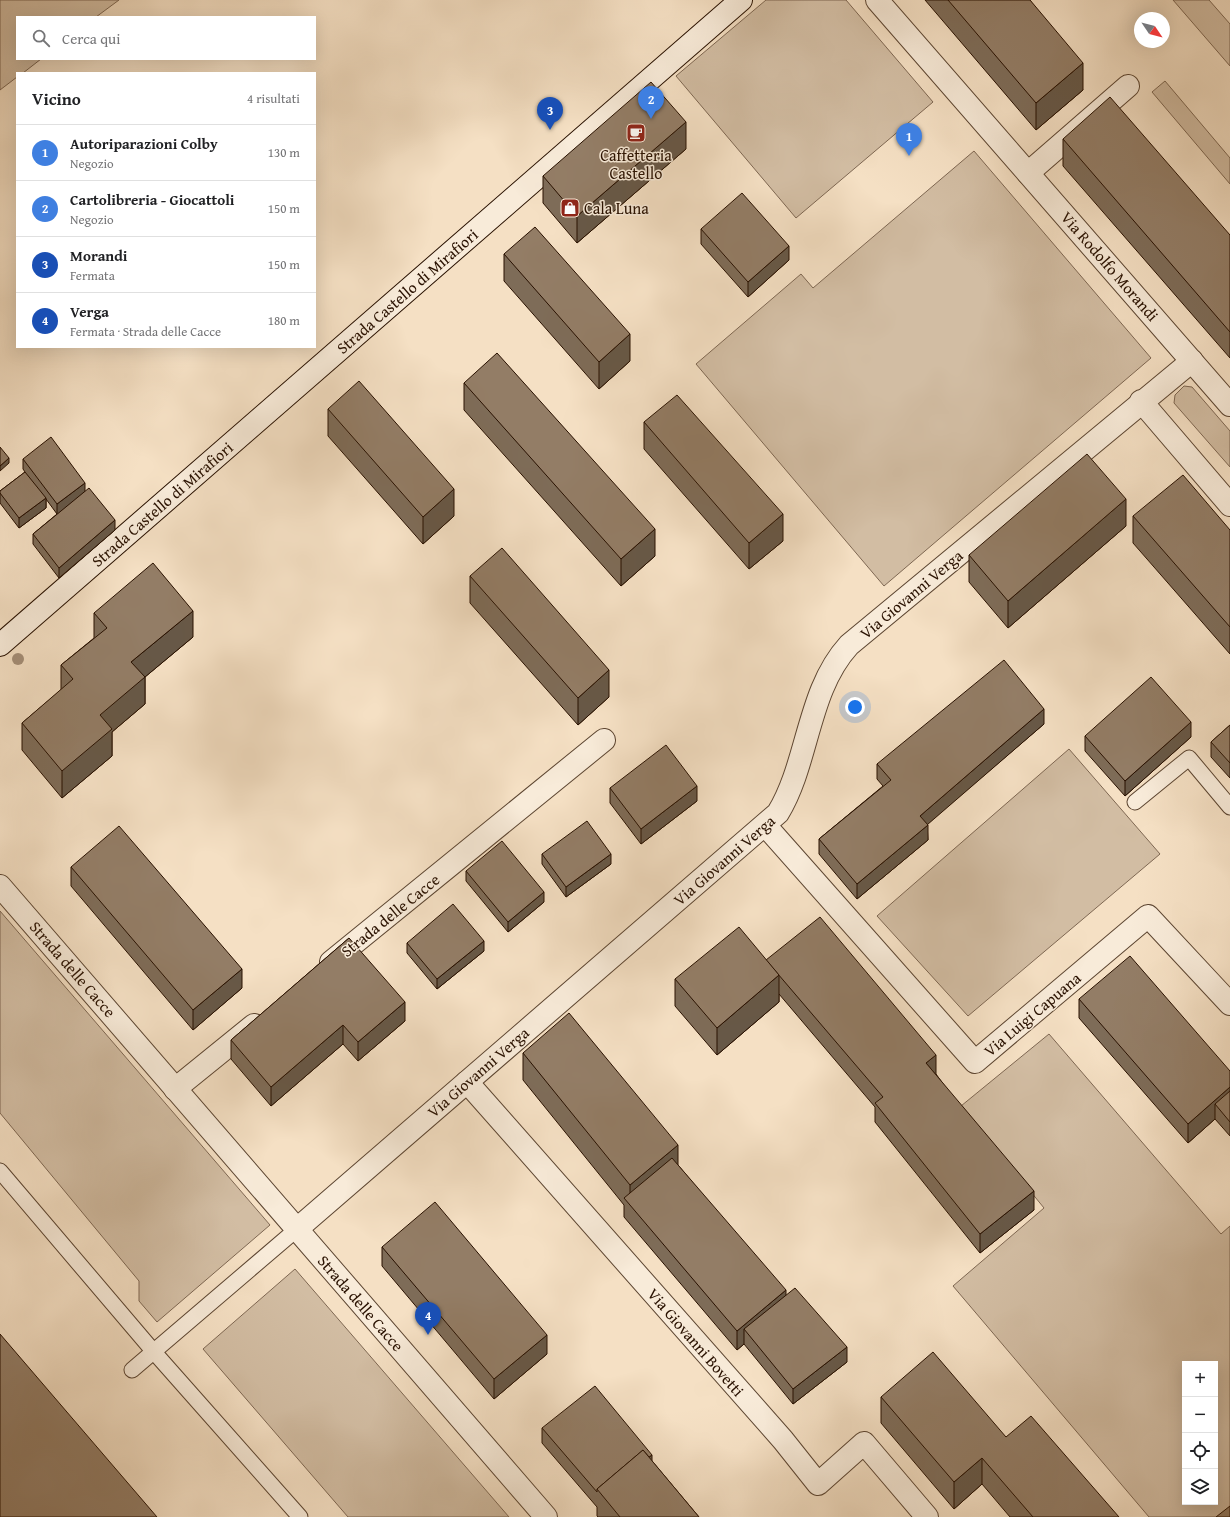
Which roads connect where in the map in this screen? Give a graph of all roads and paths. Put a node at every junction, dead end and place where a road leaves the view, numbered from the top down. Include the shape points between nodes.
1 (742, 0) edge
2 (877, 0) edge
3 (1128, 86) dead end
4 (1028, 172) junction
5 (1192, 361) junction
6 (1141, 402) junction
7 (1230, 405) edge
8 (1230, 505) edge
9 (0, 645) edge
10 (604, 740) dead end
11 (1135, 802) dead end
12 (1230, 806) edge
13 (765, 825) junction
14 (0, 886) edge
15 (316, 974) edge
16 (1230, 1004) edge
17 (267, 1014) edge
18 (467, 1082) junction
19 (176, 1089) junction
20 (0, 1171) edge
21 (296, 1229) junction
22 (154, 1352) junction
23 (132, 1370) dead end
24 (300, 1517) edge
25 (546, 1517) edge
26 (927, 1517) edge

1 - 9 street, Strada Castello di Mirafiori
2 - 4 street, Via Rodolfo Morandi
3 - 4 street
4 - 5 street, Via Rodolfo Morandi
5 - 6 street
5 - 7 street, Via Rodolfo Morandi
6 - 8 street
6 - 13 street, Via Giovanni Verga via 849,645 837,658 829,672 786,799 778,813
10 - 15 street, Strada delle Cacce
11 - 12 lane via 1189,758
13 - 16 street, Via Luigi Capuana via 975,1062 1148,916
13 - 18 street, Via Giovanni Verga
14 - 19 street, Strada delle Cacce
17 - 19 street
18 - 21 street, Via Giovanni Verga
18 - 26 street, Via Giovanni Bovetti via 778,1434 818,1484 864,1443
19 - 21 street, Strada delle Cacce
20 - 22 lane
21 - 22 lane
21 - 25 street, Strada delle Cacce
22 - 23 lane
22 - 24 lane

